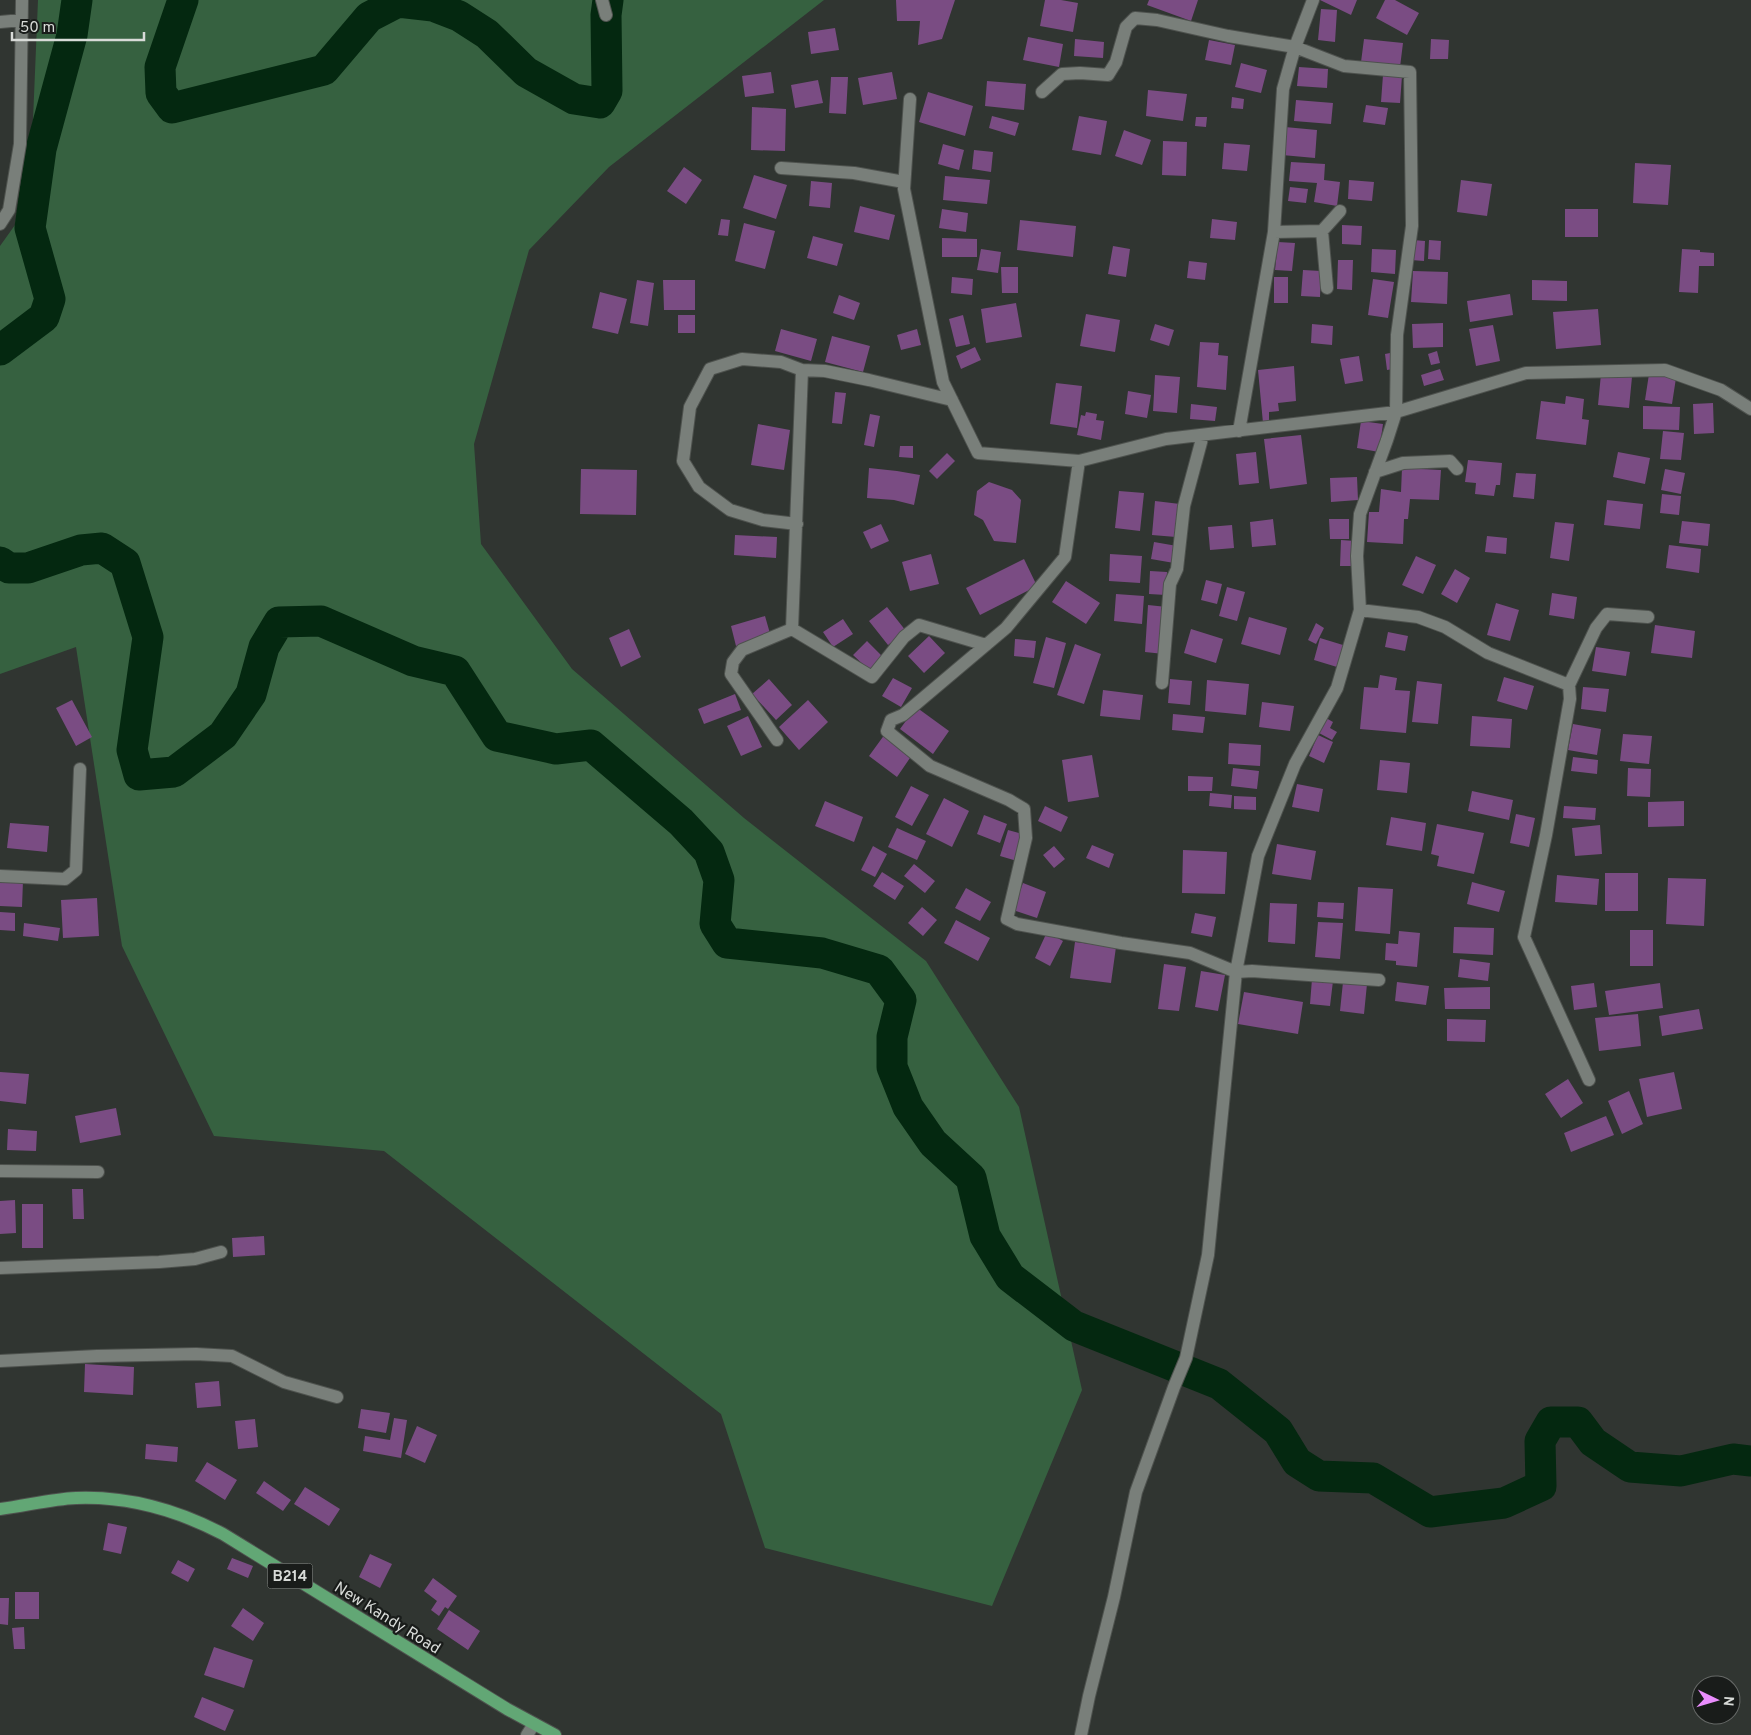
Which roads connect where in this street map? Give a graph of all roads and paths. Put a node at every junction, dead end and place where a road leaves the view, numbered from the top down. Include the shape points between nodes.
1 (22, 0) edge
2 (602, 0) edge
3 (1312, 0) edge
4 (606, 15) dead end
5 (22, 20) junction
6 (0, 22) edge
7 (1295, 47) junction
8 (1042, 92) dead end
9 (910, 99) dead end
10 (781, 168) dead end
11 (904, 182) junction
12 (1340, 211) dead end
13 (0, 224) edge
14 (1322, 231) junction
15 (1274, 232) junction
16 (1328, 288) dead end
17 (802, 370) junction
18 (952, 400) junction
19 (1751, 408) edge
20 (1396, 412) junction
21 (1239, 430) junction
22 (1203, 435) junction
23 (1079, 461) junction
24 (1457, 469) dead end
25 (1375, 472) junction
26 (797, 524) junction
27 (1360, 610) junction
28 (1648, 617) dead end
29 (792, 630) junction
30 (986, 645) junction
31 (1162, 683) dead end
32 (1569, 685) junction
33 (777, 740) dead end
34 (80, 769) dead end
35 (0, 876) edge
36 (1236, 972) junction
37 (1379, 980) dead end
38 (1589, 1080) dead end
39 (0, 1171) edge
40 (98, 1172) dead end
41 (221, 1252) dead end
42 (0, 1268) edge
43 (0, 1361) edge
44 (337, 1397) dead end
45 (0, 1509) edge
46 (534, 1724) junction
47 (527, 1735) edge
48 (555, 1735) edge
49 (1081, 1735) edge

1 - 5 street
2 - 4 street
3 - 7 street
5 - 6 street
5 - 13 street via 20,144 9,210
7 - 8 street via 1135,18 1126,27 1116,62 1108,75 1062,74
7 - 15 street via 1283,89
7 - 20 street via 1344,66 1410,72 1412,226 1397,335
9 - 11 street
10 - 11 street via 854,173
11 - 18 street via 943,382
12 - 14 street
14 - 15 street
14 - 16 street
15 - 21 street
17 - 18 street via 825,371
17 - 26 street
17 - 26 street via 781,362 742,359 710,369 690,407 683,461 699,487 730,510 763,520
18 - 23 street via 978,453
19 - 20 street via 1721,390 1665,370 1526,373
20 - 21 street
20 - 25 street
21 - 22 street
22 - 23 street via 1166,439
22 - 31 street via 1184,506 1177,569 1170,584
23 - 30 street via 1066,557 1006,628
24 - 25 street via 1450,460 1402,463
25 - 27 street via 1360,514 1357,556
26 - 29 street
27 - 32 street via 1418,618 1445,627 1488,653
27 - 36 street via 1337,688 1295,764 1258,856
28 - 32 street via 1607,614 1596,628
29 - 30 street via 872,677 904,637 919,625
29 - 33 street via 742,650 733,662 731,674
30 - 36 street via 903,715 891,720 888,731 930,766 1024,809 1026,838 1007,919 1017,924 1190,953
32 - 38 street via 1570,699 1546,834 1524,937
34 - 35 street via 76,870 65,879
36 - 37 street
36 - 49 street via 1208,1255 1186,1358 1136,1492
39 - 40 street
41 - 42 street via 195,1259 160,1262
43 - 44 street via 97,1356 232,1356 284,1382
45 - 46 main road, New Kandy Road / B214 via 75,1498 111,1498 175,1512 222,1534
46 - 47 street
46 - 48 main road, New Kandy Road / B214

